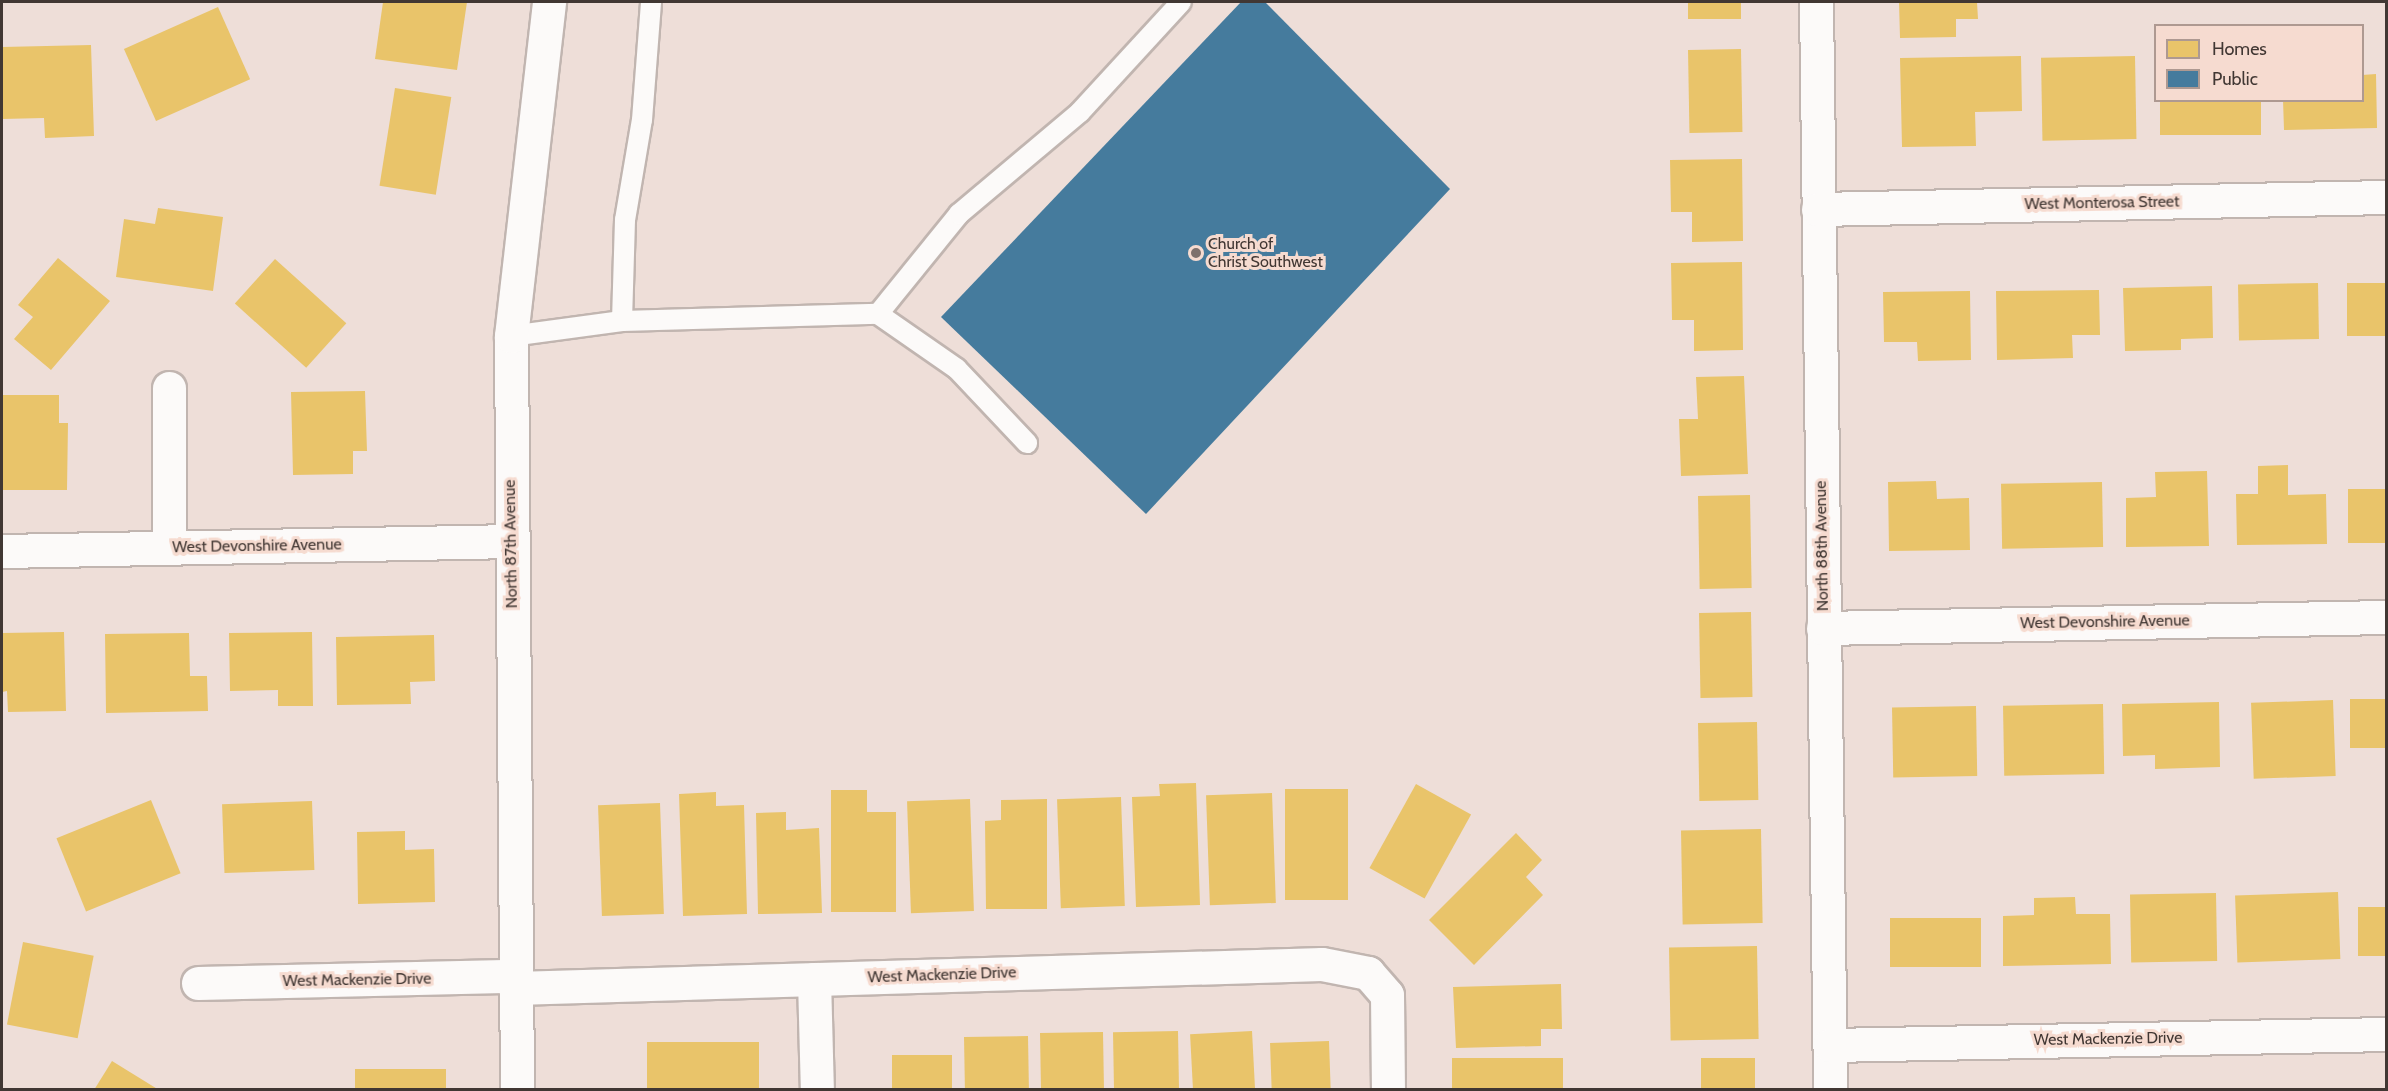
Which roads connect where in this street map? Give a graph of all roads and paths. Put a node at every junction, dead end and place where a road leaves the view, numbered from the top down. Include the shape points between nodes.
1 (549, 2) edge
2 (651, 2) edge
3 (1181, 2) edge
4 (1816, 2) edge
5 (2386, 197) edge
6 (1818, 209) junction
7 (878, 314) junction
8 (622, 321) junction
9 (511, 336) junction
10 (169, 388) dead end
11 (1027, 443) dead end
12 (512, 541) junction
13 (170, 548) junction
14 (2, 551) edge
15 (2386, 617) edge
16 (1823, 628) junction
17 (814, 979) junction
18 (515, 982) junction
19 (198, 983) dead end
20 (2386, 1034) edge
21 (1830, 1045) junction
22 (517, 1089) edge
23 (817, 1089) edge
24 (1388, 1089) edge
25 (1830, 1089) edge

1 - 9 street, North 87th Avenue
2 - 8 lane via 642,120 625,220
3 - 7 lane via 1080,112 959,214
4 - 6 street, North 88th Avenue
5 - 6 street, West Monterosa Street
6 - 16 street, North 88th Avenue
7 - 8 lane
7 - 11 lane via 957,369
8 - 9 lane
9 - 12 street, North 87th Avenue
10 - 13 street
12 - 13 street, West Devonshire Avenue
12 - 18 street, North 87th Avenue
13 - 14 street, West Devonshire Avenue
15 - 16 street, West Devonshire Avenue
16 - 21 street, North 88th Avenue
17 - 18 street, West Mackenzie Drive
17 - 23 street
17 - 24 street, West Mackenzie Drive via 1322,964 1368,973 1387,995
18 - 19 street, West Mackenzie Drive
18 - 22 street, North 87th Avenue
20 - 21 street, West Mackenzie Drive
21 - 25 street, North 88th Avenue

